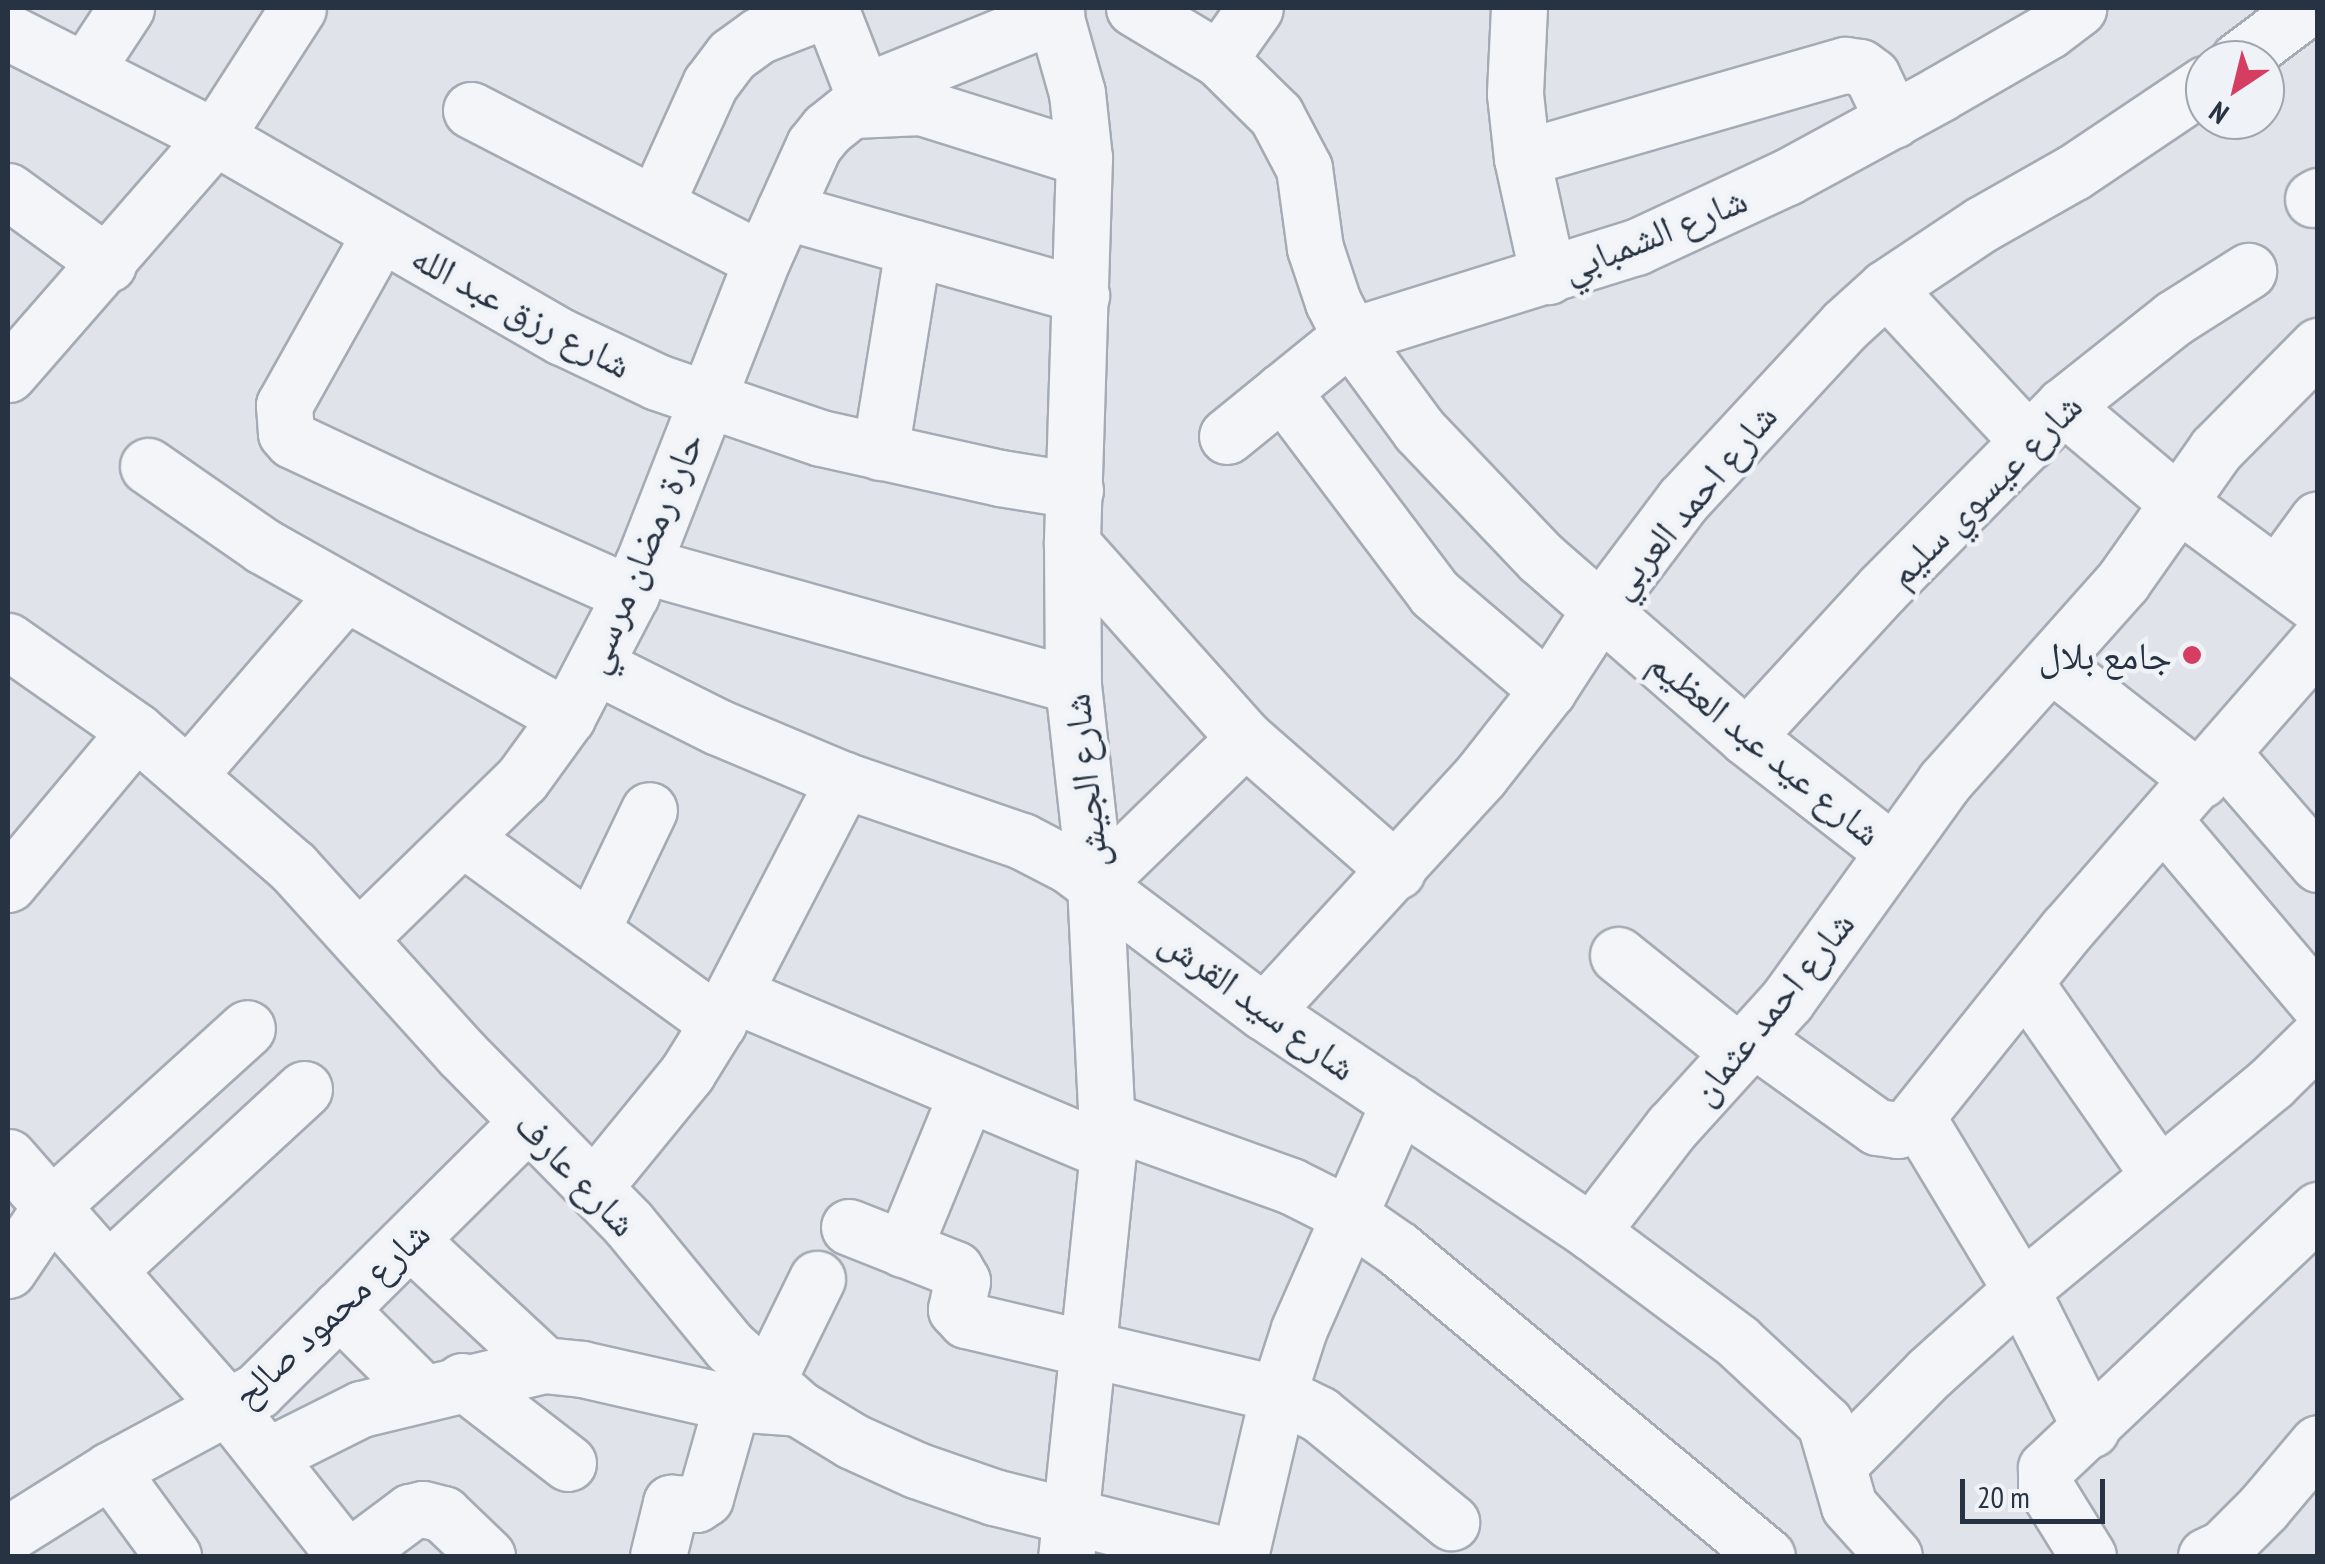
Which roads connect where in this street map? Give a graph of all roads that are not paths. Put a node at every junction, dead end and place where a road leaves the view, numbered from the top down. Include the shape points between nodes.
1 (126, 8) edge
2 (298, 8) edge
3 (830, 8) edge
4 (1254, 8) edge
5 (1519, 8) edge
6 (2078, 8) edge
7 (2308, 8) edge
8 (1147, 10) edge
9 (1054, 11) edge
10 (8, 32) edge
11 (2265, 40) edge
12 (1219, 59) junction
13 (86, 69) junction
14 (2185, 97) edge
15 (852, 104) junction
16 (471, 110) dead end
17 (1893, 120) junction
18 (216, 137) junction
19 (1084, 158) junction
20 (1522, 158) junction
21 (8, 191) edge
22 (656, 203) junction
23 (784, 211) junction
24 (380, 234) junction
25 (913, 248) junction
26 (762, 260) junction
27 (108, 264) junction
28 (2248, 271) dead end
29 (1548, 276) junction
30 (1886, 288) junction
31 (1081, 295) junction
32 (1350, 336) junction
33 (2318, 346) edge
34 (8, 374) edge
35 (1282, 391) junction
36 (706, 401) junction
37 (2046, 424) junction
38 (1226, 436) dead end
39 (880, 452) junction
40 (148, 466) dead end
41 (1075, 490) junction
42 (2177, 502) junction
43 (2318, 519) edge
44 (1072, 544) junction
45 (637, 580) junction
46 (2297, 590) edge
47 (345, 592) junction
48 (1600, 610) junction
49 (8, 640) edge
50 (2318, 641) edge
51 (2053, 665) junction
52 (596, 666) junction
53 (1072, 685) junction
54 (1548, 690) junction
55 (567, 718) junction
56 (136, 731) junction
57 (1746, 737) junction
58 (1245, 738) junction
59 (2211, 767) junction
60 (189, 774) junction
61 (844, 780) junction
62 (649, 810) dead end
63 (2164, 821) junction
64 (464, 839) junction
65 (1892, 851) junction
66 (2318, 864) edge
67 (1398, 871) junction
68 (8, 884) edge
69 (1095, 884) junction
70 (591, 932) junction
71 (360, 937) junction
72 (1618, 955) dead end
73 (2025, 984) junction
74 (2318, 1002) edge
75 (727, 1009) junction
76 (1264, 1012) junction
77 (248, 1028) dead end
78 (2318, 1037) edge
79 (1747, 1046) junction
80 (304, 1089) dead end
81 (967, 1093) junction
82 (1399, 1102) junction
83 (1918, 1119) junction
84 (527, 1123) junction
85 (1108, 1136) junction
86 (8, 1156) edge
87 (2159, 1176) junction
88 (593, 1188) junction
89 (52, 1205) junction
90 (2318, 1210) edge
91 (1350, 1215) junction
92 (849, 1227) dead end
93 (1591, 1232) junction
94 (410, 1240) junction
95 (903, 1249) junction
96 (110, 1268) junction
97 (8, 1270) edge
98 (816, 1279) dead end
99 (2021, 1290) junction
100 (340, 1309) junction
101 (1088, 1352) junction
102 (544, 1366) junction
103 (442, 1386) junction
104 (1278, 1394) junction
105 (765, 1398) junction
106 (229, 1409) junction
107 (2091, 1430) junction
108 (267, 1456) junction
109 (568, 1462) dead end
110 (1839, 1464) junction
111 (110, 1470) junction
112 (2308, 1474) edge
113 (1451, 1522) dead end
114 (8, 1534) edge
115 (1068, 1537) edge
116 (1867, 1547) edge
117 (173, 1556) edge
118 (348, 1556) edge
119 (488, 1556) edge
120 (658, 1556) edge
121 (1229, 1556) edge
122 (1240, 1556) edge
123 (1768, 1556) edge
124 (2088, 1556) edge
125 (2206, 1556) edge

1 - 13 street
2 - 18 street
3 - 15 street
3 - 22 street via 760,35 732,56 710,84
4 - 12 street
5 - 20 street via 1515,94
6 - 17 street, شارع الشمبابي
7 - 11 street
8 - 12 street, شارع عيد عبد العظيم
9 - 15 street
9 - 19 street, شارع الجيش via 1076,93
10 - 13 street, شارع رزق عبد الله
12 - 32 street, شارع عيد عبد العظيم via 1276,115 1294,145 1304,168 1315,248
13 - 18 street, شارع رزق عبد الله
14 - 30 street, شارع احمد العربي
15 - 19 street via 921,108
15 - 23 street, حارة رمضان مرسي via 814,145
16 - 22 street
17 - 20 street via 1872,76 1852,64
17 - 29 street, شارع الشمبابي via 1636,247
18 - 24 street, شارع رزق عبد الله
18 - 27 street
19 - 31 street, شارع الجيش
20 - 29 street
21 - 27 street
22 - 26 street
23 - 25 street
23 - 26 street, حارة رمضان مرسي
24 - 36 street, شارع رزق عبد الله via 562,337
24 - 45 street via 284,405 286,433 431,506
25 - 31 street
25 - 39 street
26 - 36 street, حارة رمضان مرسي
27 - 34 street
28 - 37 street, شارع عيسوي سليم via 2174,318
29 - 32 street, شارع الشمبابي
30 - 37 street
30 - 48 street, شارع احمد العربي via 1778,393 1683,500
31 - 41 street, شارع الجيش
32 - 35 street, شارع الشمبابي
32 - 48 street, شارع عيد عبد العظيم via 1419,430
33 - 42 street, شارع احمد عثمان via 2216,449
35 - 38 street, شارع الشمبابي
35 - 54 street via 1434,594
36 - 39 street, شارع رزق عبد الله
36 - 45 street, حارة رمضان مرسي
37 - 42 street
37 - 57 street, شارع عيسوي سليم
39 - 41 street, شارع رزق عبد الله
40 - 47 street via 263,546
41 - 44 street, شارع الجيش
42 - 46 street
42 - 51 street, شارع احمد عثمان via 2123,582
43 - 46 street
44 - 53 street, شارع الجيش
44 - 58 street
45 - 52 street, حارة رمضان مرسي
45 - 53 street
47 - 55 street
47 - 60 street
48 - 54 street, شارع احمد العربي
48 - 57 street, شارع عيد عبد العظيم
49 - 56 street, شارع عارف
50 - 59 street
51 - 59 street
51 - 65 street, شارع احمد عثمان via 1944,782
52 - 55 street, حارة رمضان مرسي
52 - 61 street, شارع سيد القرش
53 - 69 street, شارع الجيش
54 - 67 street, شارع احمد العربي
55 - 64 street, حارة رمضان مرسي via 522,779
56 - 60 street, شارع عارف
56 - 68 street
57 - 65 street, شارع عيد عبد العظيم
58 - 67 street
58 - 69 street
59 - 63 street
59 - 66 street
60 - 71 street, شارع عارف
61 - 69 street, شارع سيد القرش via 1022,841
61 - 75 street
62 - 70 street
63 - 73 street
63 - 74 street
64 - 70 street
64 - 71 street, حارة رمضان مرسي
65 - 79 street, شارع احمد عثمان
67 - 76 street, شارع احمد العربي
69 - 76 street, شارع سيد القرش
69 - 85 street, شارع الجيش
70 - 75 street
71 - 84 street, شارع عارف
72 - 79 street
73 - 83 street
73 - 87 street
75 - 81 street
75 - 88 street via 686,1074
76 - 82 street, شارع سيد القرش
77 - 89 street
78 - 87 street
79 - 83 street via 1877,1127 1898,1130
79 - 93 street, شارع احمد عثمان via 1672,1127
80 - 96 street
81 - 85 street
81 - 95 street
82 - 91 street
82 - 93 street, شارع سيد القرش
83 - 99 street
84 - 88 street, شارع عارف
84 - 94 street, شارع محمود صالح
85 - 91 street via 1291,1186
85 - 101 street, شارع الجيش
86 - 89 street
87 - 99 street
88 - 105 street, شارع عارف
89 - 96 street
89 - 97 street
90 - 107 street
91 - 104 street
91 - 123 street
92 - 95 street
93 - 110 street, شارع سيد القرش via 1807,1403 1825,1424
94 - 100 street, شارع محمود صالح
94 - 102 street
95 - 101 street via 959,1273 961,1318
96 - 106 street
98 - 105 street
99 - 107 street
99 - 110 street
100 - 103 street
100 - 106 street, شارع محمود صالح via 257,1391
101 - 104 street
101 - 115 street, شارع الجيش
102 - 103 street
102 - 105 street
103 - 108 street via 361,1408
103 - 109 street
104 - 113 street via 1335,1426
104 - 122 street
105 - 115 street, شارع عارف
105 - 120 street via 705,1498 671,1503
106 - 108 street
106 - 111 street, شارع محمود صالح
107 - 124 street via 2050,1464 2044,1481
108 - 118 street
110 - 116 street, شارع سيد القرش
111 - 114 street, شارع محمود صالح
111 - 117 street
112 - 125 street
115 - 121 street, شارع عارف
118 - 119 street via 423,1509 443,1514

